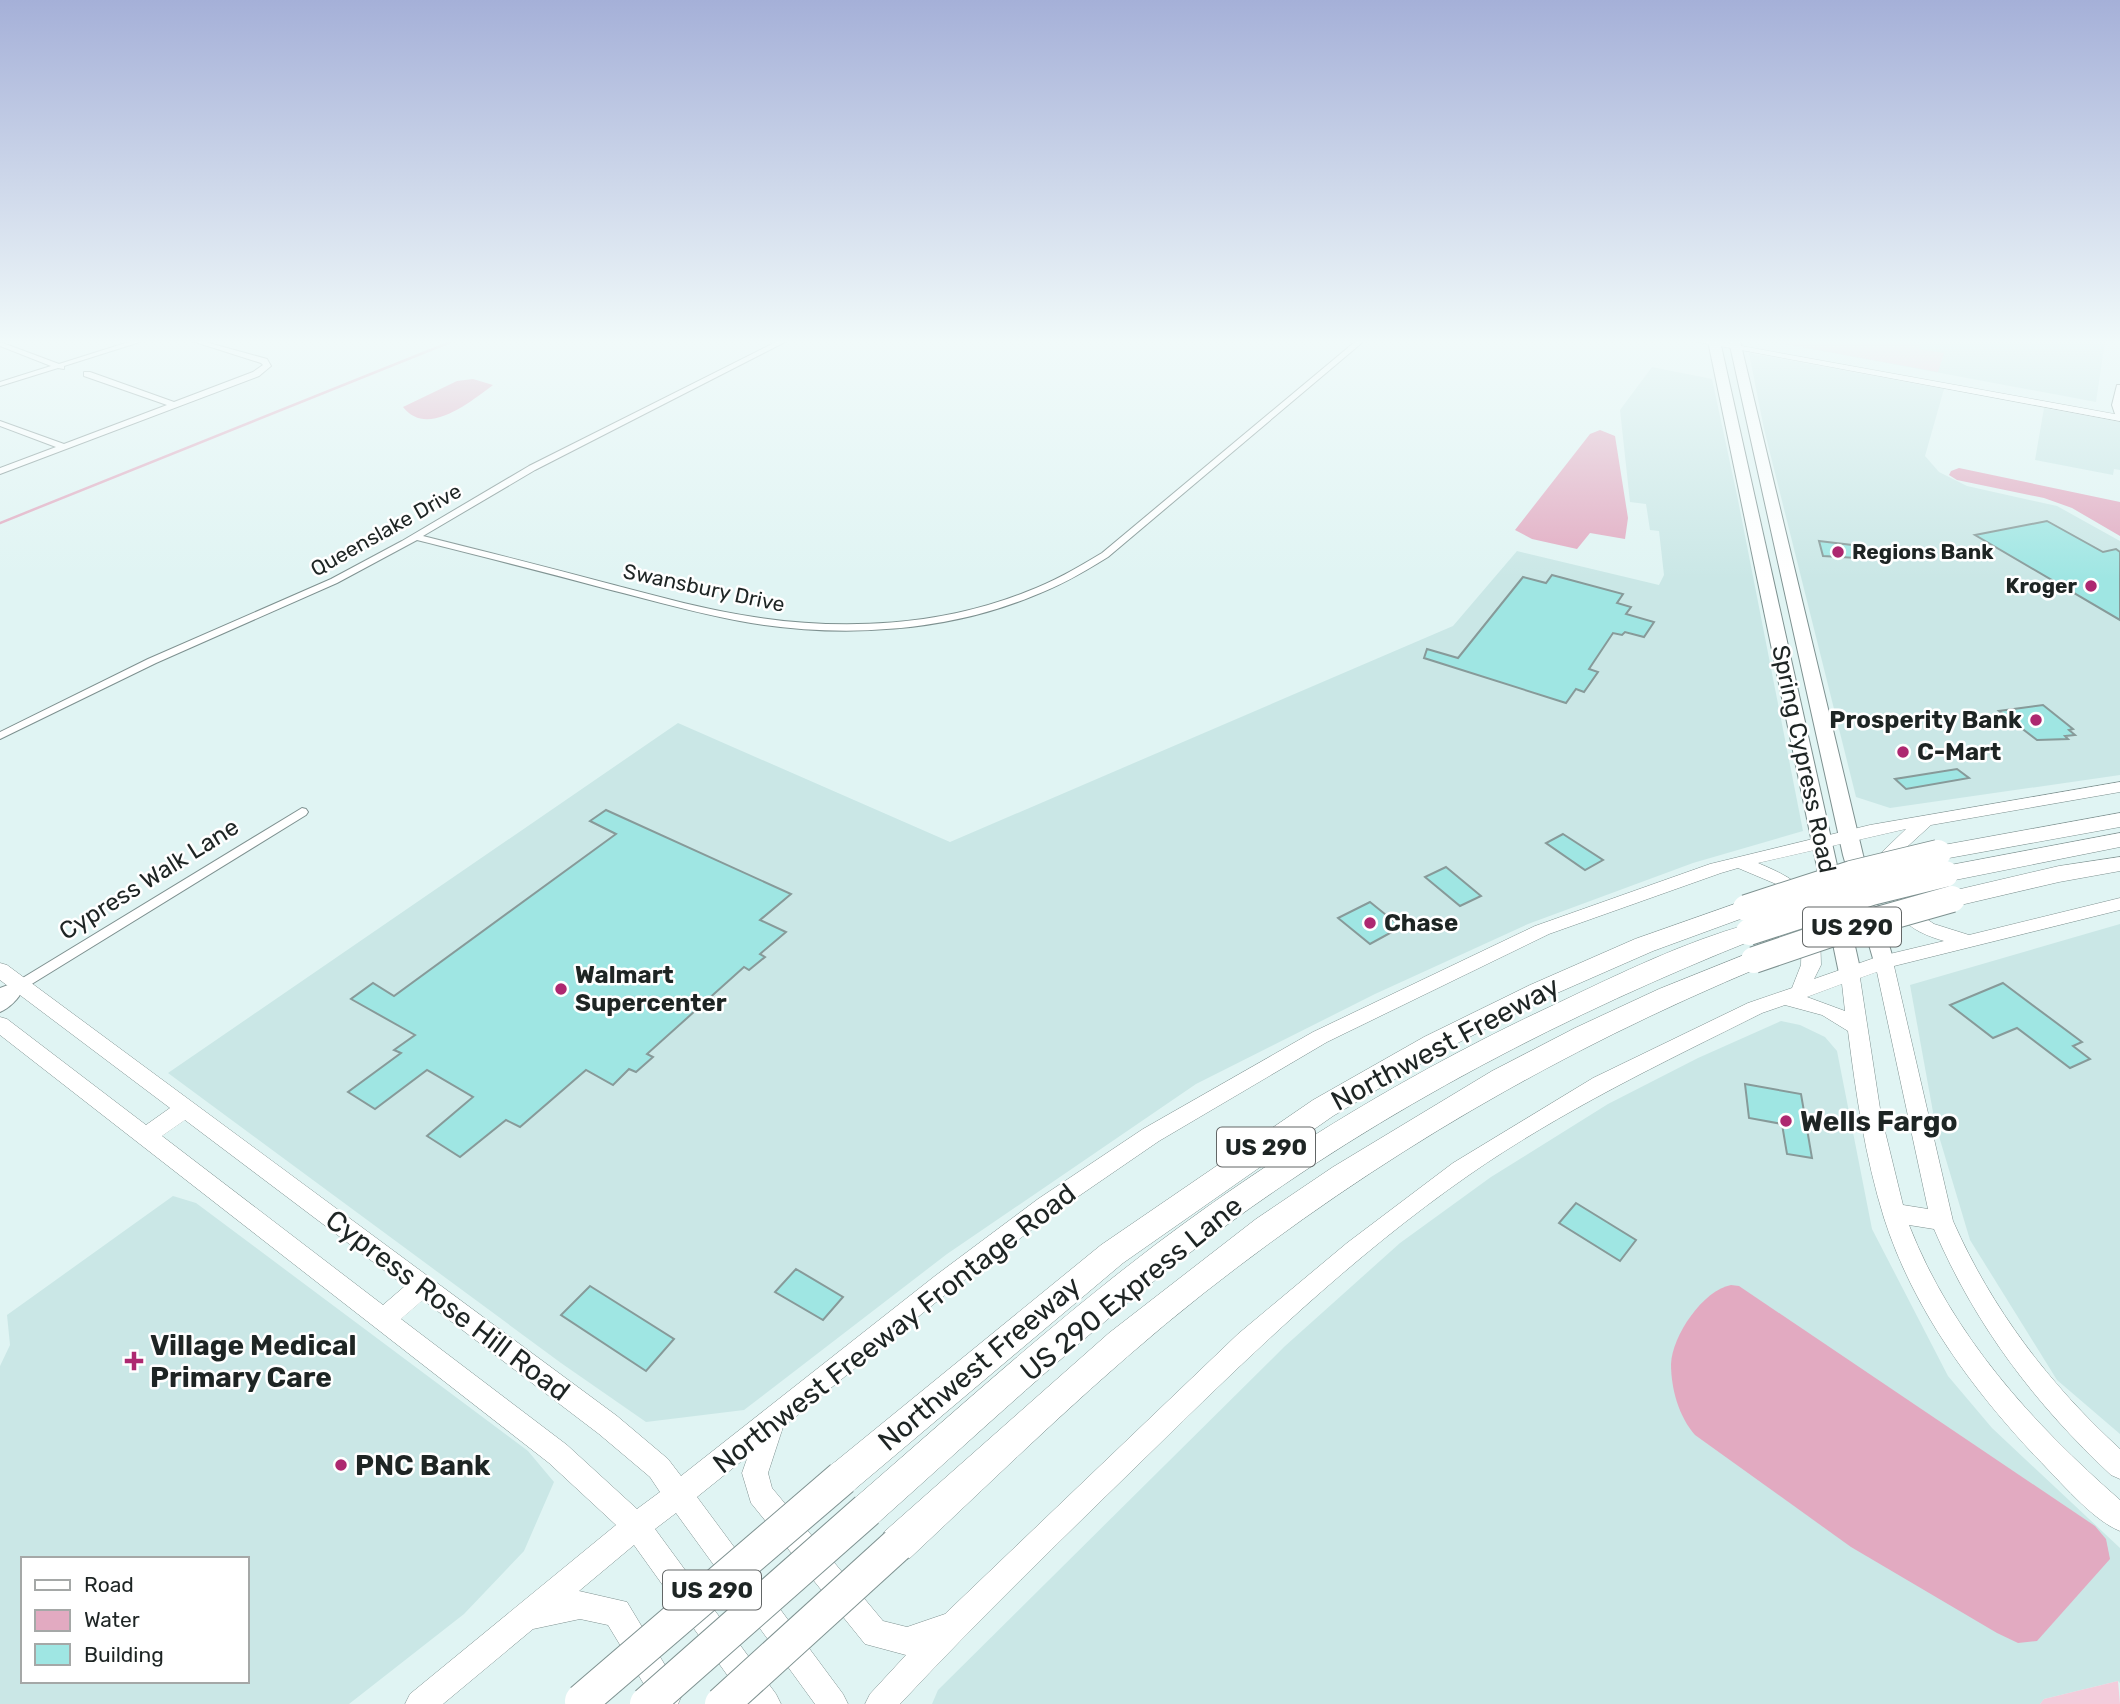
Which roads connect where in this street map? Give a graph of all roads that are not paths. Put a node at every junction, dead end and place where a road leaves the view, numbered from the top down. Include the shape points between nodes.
1 (133, 421) edge
2 (626, 421) edge
3 (1265, 421) edge
4 (1732, 421) edge
5 (1753, 421) edge
6 (0, 423) edge
7 (1732, 426) junction
8 (1756, 430) junction
9 (64, 447) junction
10 (0, 471) edge
11 (1749, 502) junction
12 (1773, 504) junction
13 (417, 537) junction
14 (1776, 626) junction
15 (1802, 628) junction
16 (0, 736) edge
17 (2120, 787) edge
18 (302, 812) dead end
19 (2120, 820) edge
20 (1924, 822) junction
21 (1849, 835) junction
22 (2120, 840) edge
23 (1822, 843) junction
24 (1739, 862) junction
25 (1941, 864) junction
26 (2120, 864) edge
27 (2120, 904) edge
28 (1749, 933) junction
29 (1968, 941) junction
30 (1884, 962) junction
31 (0, 970) edge
32 (1850, 973) junction
33 (21, 985) junction
34 (0, 994) edge
35 (1792, 995) junction
36 (0, 1007) edge
37 (0, 1024) edge
38 (1859, 1028) junction
39 (185, 1109) junction
40 (146, 1136) junction
41 (1895, 1213) junction
42 (1942, 1221) junction
43 (422, 1286) junction
44 (383, 1320) junction
45 (772, 1419) junction
46 (2120, 1466) edge
47 (679, 1494) junction
48 (2120, 1518) edge
49 (636, 1526) junction
50 (528, 1616) junction
51 (954, 1625) junction
52 (580, 1702) edge
53 (420, 1704) edge
54 (647, 1704) edge
55 (673, 1704) edge
56 (722, 1704) edge
57 (766, 1704) edge
58 (833, 1704) edge
59 (880, 1704) edge

1 - 9 street
2 - 13 street, Queenslake Drive via 532,468
3 - 13 street, Swansbury Drive via 1086,568 1020,598 932,620 856,628 771,623 676,604
4 - 7 main road, Spring Cypress Road
5 - 8 main road, Spring Cypress Road
6 - 9 street
7 - 8 main road
7 - 11 main road, Spring Cypress Road
8 - 12 main road, Spring Cypress Road
9 - 10 street
11 - 12 main road
11 - 14 main road, Spring Cypress Road
12 - 15 main road, Spring Cypress Road
13 - 16 street, Queenslake Drive via 334,582 152,661
14 - 15 main road
14 - 23 main road, Spring Cypress Road
15 - 21 main road, Spring Cypress Road
17 - 20 main road, Northwest Freeway Frontage Road
18 - 33 street, Cypress Walk Lane
19 - 25 highway
20 - 21 main road, Northwest Freeway Frontage Road
20 - 29 main road via 1888,855 1904,914 1916,925
21 - 23 main road, Northwest Freeway Frontage Road
21 - 30 main road, Spring Cypress Road
22 - 25 highway, US 290 Express Lane
23 - 24 main road, Northwest Freeway Frontage Road
23 - 32 main road, Spring Cypress Road
24 - 35 main road via 1782,880 1802,899 1811,929 1811,965
24 - 45 main road, Northwest Freeway Frontage Road via 1542,930 1320,1037 1214,1096 1035,1214
25 - 28 highway, US 290 Express Lane, bridge
26 - 28 highway, Northwest Freeway / US 290, bridge via 1952,899 1839,931
27 - 29 main road
28 - 52 highway, Northwest Freeway / US 290, bridge via 1644,945 1444,1038 1323,1108 1104,1260
28 - 54 highway, US 290 Express Lane, bridge via 1656,968 1484,1049 1406,1092 1208,1223 1097,1310
28 - 56 highway, Northwest Freeway / US 290, bridge via 1701,981 1588,1032 1467,1097 1362,1161 1257,1235 1121,1343
29 - 30 main road
30 - 32 main road
30 - 42 main road, Spring Cypress Road
31 - 33 main road, Cypress Rose Hill Road
32 - 35 main road
32 - 38 main road, Spring Cypress Road
33 - 34 street, Cypress Walk Lane
33 - 36 street, Cypress Walk Lane
33 - 39 main road, Cypress Rose Hill Road
35 - 38 main road
35 - 51 main road via 1755,1007 1600,1084 1461,1169 1355,1250 1247,1342
37 - 40 main road, Cypress Rose Hill Road
38 - 41 main road, Spring Cypress Road via 1875,1140
39 - 40 main road
39 - 43 main road, Cypress Rose Hill Road
40 - 44 main road, Cypress Rose Hill Road
41 - 42 main road
41 - 48 main road, Spring Cypress Road via 1929,1294 1992,1387 2054,1460
42 - 46 main road, Spring Cypress Road via 1962,1268 2009,1342 2090,1440
43 - 44 main road
43 - 47 main road, Cypress Rose Hill Road via 608,1425 659,1468
44 - 49 main road, Cypress Rose Hill Road via 558,1454
45 - 47 main road, Northwest Freeway Frontage Road
45 - 51 main road via 755,1473 760,1494 875,1634 906,1641
47 - 49 main road, Northwest Freeway Frontage Road
47 - 58 main road, Cypress Rose Hill Road
49 - 50 main road, Northwest Freeway Frontage Road
49 - 57 main road, Cypress Rose Hill Road
50 - 53 main road, Northwest Freeway Frontage Road
50 - 55 main road via 580,1605 617,1612
51 - 59 main road

